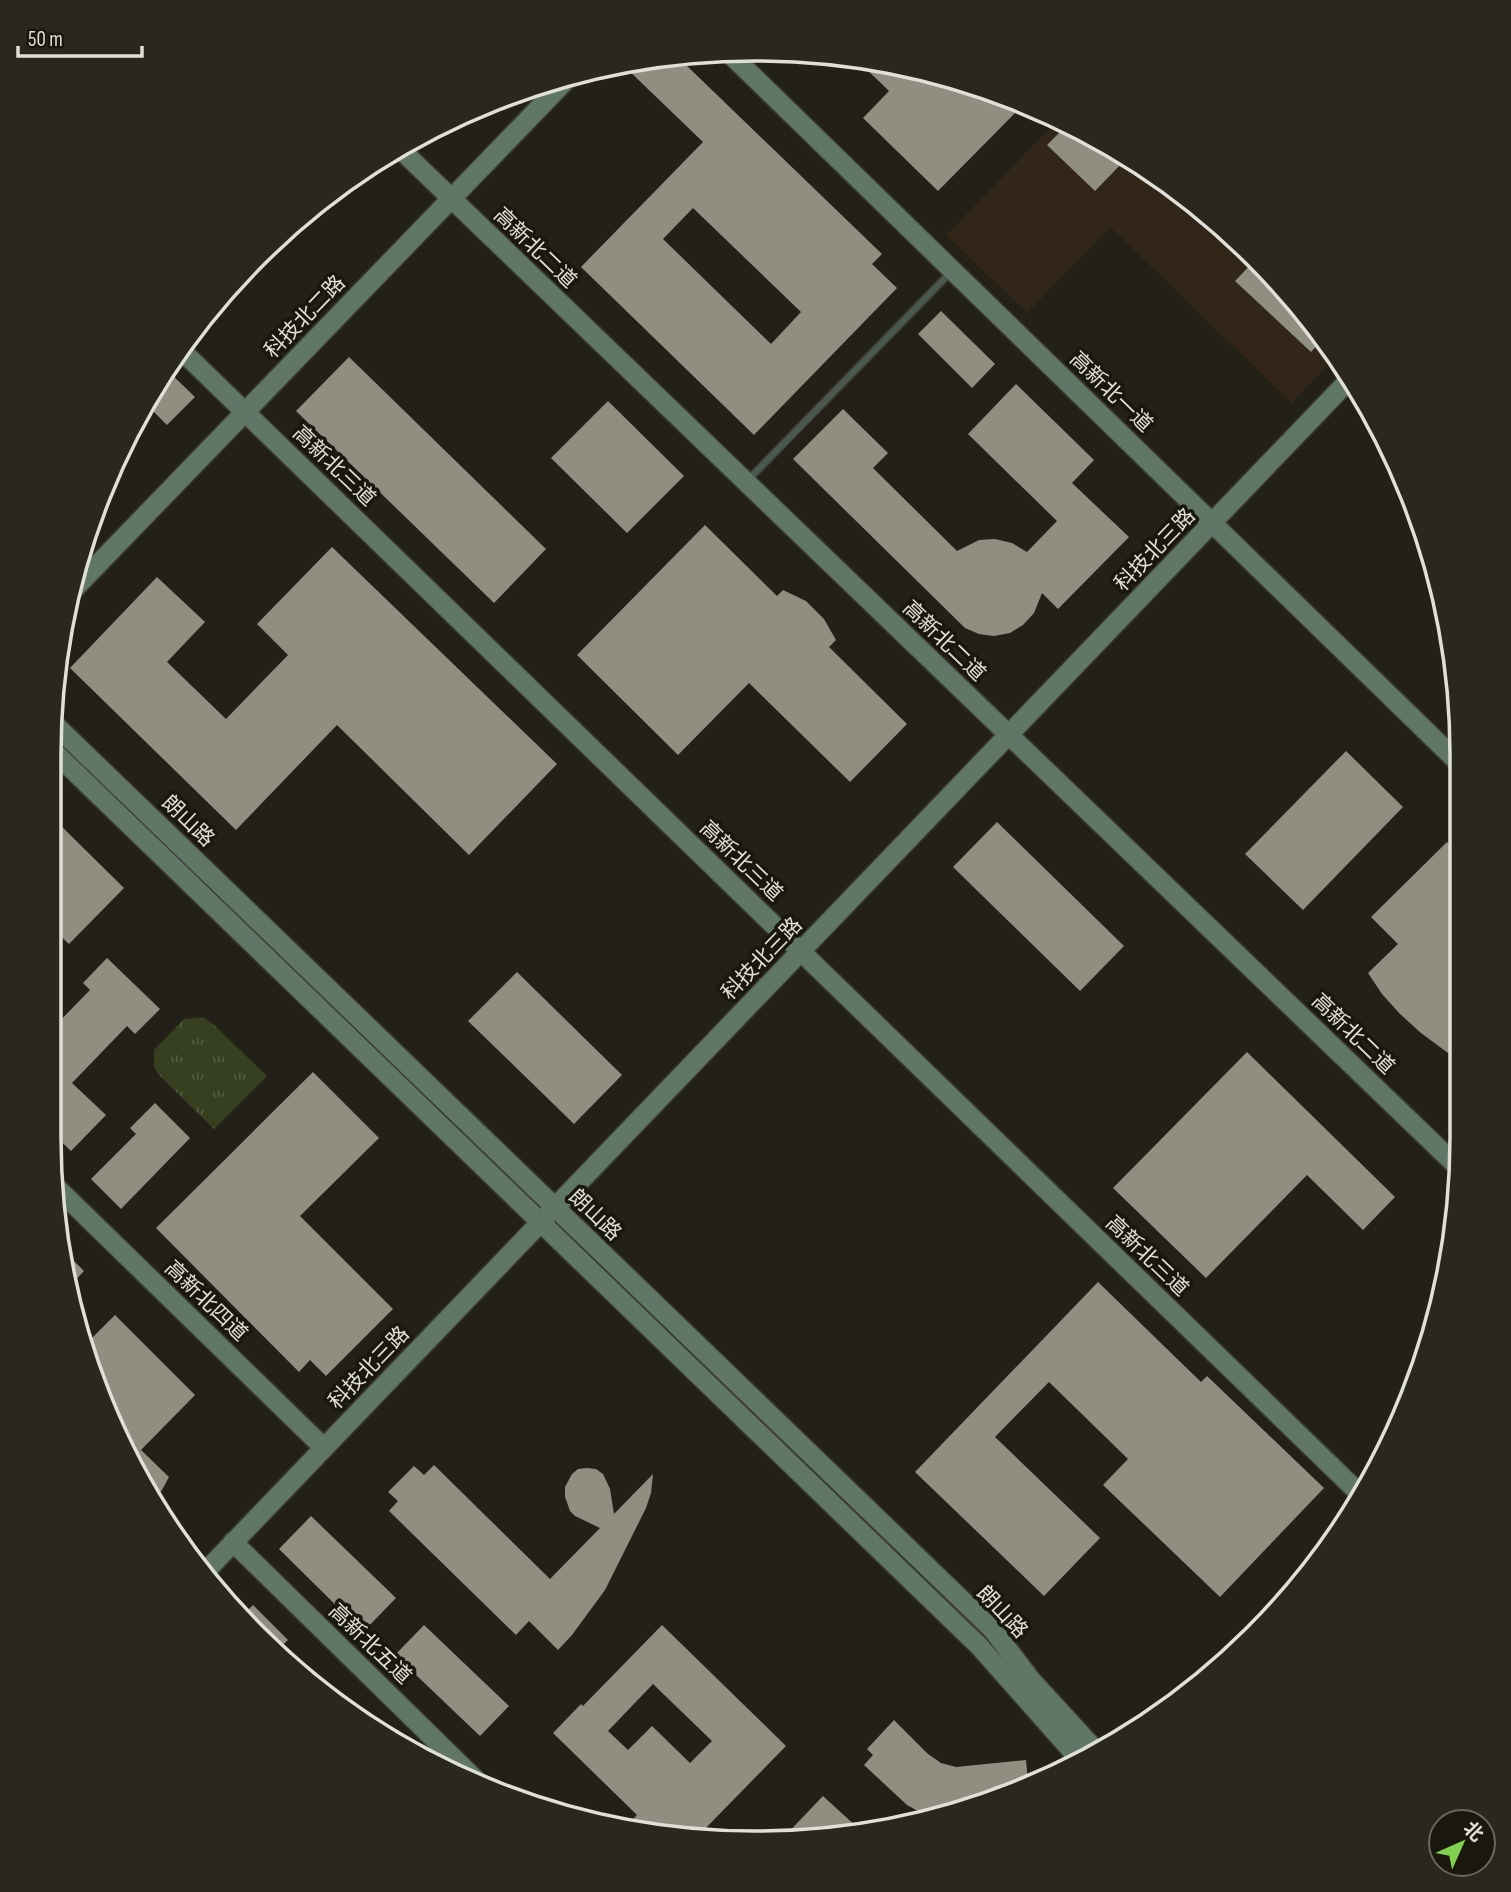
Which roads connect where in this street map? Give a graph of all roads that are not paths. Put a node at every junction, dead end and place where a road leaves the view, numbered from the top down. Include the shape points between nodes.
1 (738, 62) edge
2 (555, 91) edge
3 (406, 155) edge
4 (451, 199) junction
5 (952, 270) junction
6 (188, 357) edge
7 (1343, 386) edge
8 (245, 412) junction
9 (746, 482) junction
10 (1212, 523) junction
11 (85, 578) edge
12 (62, 732) edge
13 (1009, 735) junction
14 (1450, 754) edge
15 (61, 759) edge
16 (801, 951) junction
17 (1449, 1158) edge
18 (64, 1195) edge
19 (555, 1207) junction
20 (541, 1222) junction
21 (324, 1448) junction
22 (1354, 1488) edge
23 (233, 1542) junction
24 (210, 1565) edge
25 (1090, 1745) edge
26 (1074, 1753) edge
27 (460, 1765) edge

1 - 5 street, 高新北一道
2 - 4 street, 科技北二路
3 - 4 street, 高新北二道
4 - 8 street, 科技北二路
4 - 9 street, 高新北二道
5 - 9 lane
5 - 10 street, 高新北一道
6 - 8 street, 高新北三道
7 - 10 street, 科技北三路
8 - 11 street, 科技北二路
8 - 16 street, 高新北三道
9 - 13 street, 高新北二道
10 - 13 street, 科技北三路
10 - 14 street, 高新北一道
12 - 19 street, 朗山路
13 - 16 street, 科技北三路
13 - 17 street, 高新北二道
15 - 20 street, 朗山路
16 - 19 street, 科技北三路
16 - 22 street, 高新北三道
18 - 21 street, 高新北四道
19 - 20 street, 科技北三路
19 - 25 street, 朗山路 via 993,1630
20 - 21 street, 科技北三路
20 - 26 street, 朗山路 via 979,1646
21 - 23 street, 科技北三路
23 - 24 street, 科技北三路
23 - 27 street, 高新北五道

